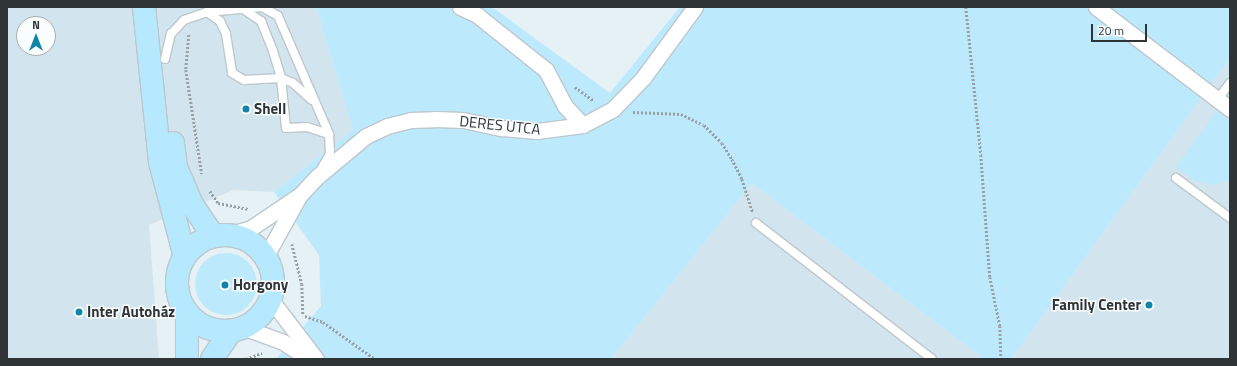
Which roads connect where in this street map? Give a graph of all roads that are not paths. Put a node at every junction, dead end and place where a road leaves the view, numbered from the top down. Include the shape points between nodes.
1 (144, 7) edge
2 (156, 7) edge
3 (460, 7) edge
4 (695, 7) edge
5 (1096, 7) edge
6 (243, 9) junction
7 (207, 12) junction
8 (165, 59) junction
9 (281, 78) junction
10 (1230, 83) edge
11 (1218, 99) junction
12 (317, 107) junction
13 (1230, 109) edge
14 (583, 125) junction
15 (329, 134) junction
16 (318, 176) junction
17 (1176, 178) dead end
18 (300, 195) junction
19 (1229, 215) edge
20 (756, 223) road end
21 (220, 235) junction
22 (266, 256) junction
23 (185, 257) junction
24 (271, 300) junction
25 (187, 313) junction
26 (238, 329) junction
27 (188, 359) edge
28 (212, 359) edge
29 (309, 359) edge
30 (316, 359) edge
31 (932, 359) edge

1 - 23 main road via 160,162
2 - 8 main road
3 - 14 street via 477,15 546,70 565,106
4 - 14 street, DERES UTCA via 643,78 613,109
5 - 11 street
6 - 7 lane
6 - 9 lane via 261,21
6 - 12 lane via 262,7 278,16
7 - 8 lane via 184,20 171,34
7 - 9 lane via 220,21 226,34 232,72 244,80
8 - 21 main road via 176,167 191,203
9 - 12 lane via 305,92
9 - 15 lane via 286,128 307,127
10 - 11 lane
11 - 13 street
12 - 15 lane
14 - 16 street, DERES UTCA via 537,131 502,128 463,120 411,120 388,126 366,136
15 - 16 lane via 330,154
16 - 18 street, DERES UTCA
17 - 19 lane
18 - 21 street via 251,228
18 - 22 street
20 - 31 lane
21 - 22 main road via 242,238 256,245
21 - 23 main road via 198,244
22 - 24 main road via 273,277
23 - 25 main road via 179,270 177,285 180,300
24 - 26 main road via 264,312
24 - 30 street
25 - 26 main road via 200,325 214,330
25 - 27 main road
26 - 28 main road
26 - 29 street via 283,342

